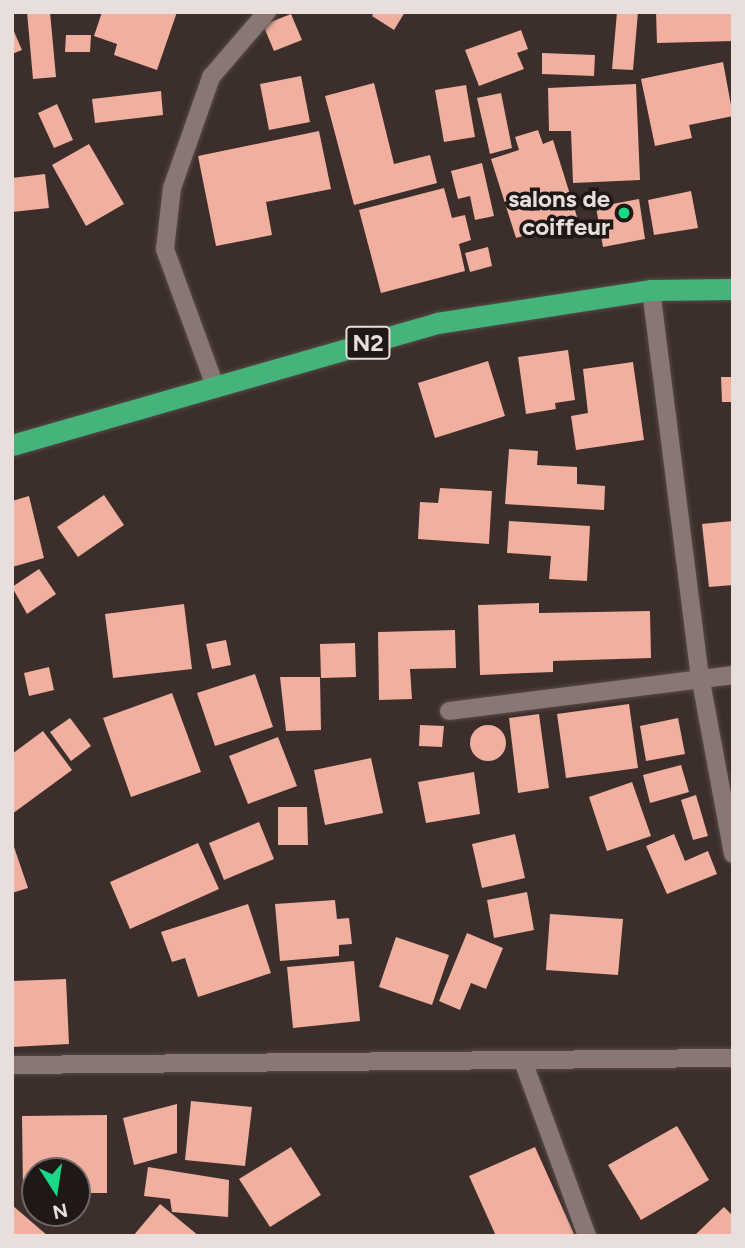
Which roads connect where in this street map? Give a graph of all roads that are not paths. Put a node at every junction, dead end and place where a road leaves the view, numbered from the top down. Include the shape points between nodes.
1 (267, 12) edge
2 (733, 289) edge
3 (651, 290) junction
4 (215, 386) junction
5 (12, 445) edge
6 (733, 675) edge
7 (700, 676) junction
8 (449, 711) dead end
9 (733, 854) edge
10 (733, 1058) edge
11 (523, 1061) junction
12 (12, 1065) edge
13 (586, 1236) edge

1 - 4 street via 211,77 172,188 165,249
2 - 3 highway, N2
3 - 4 highway, N2 via 437,323
3 - 7 street
4 - 5 highway, N2
6 - 7 street
7 - 8 street
7 - 9 street
10 - 11 street
11 - 12 street
11 - 13 street

